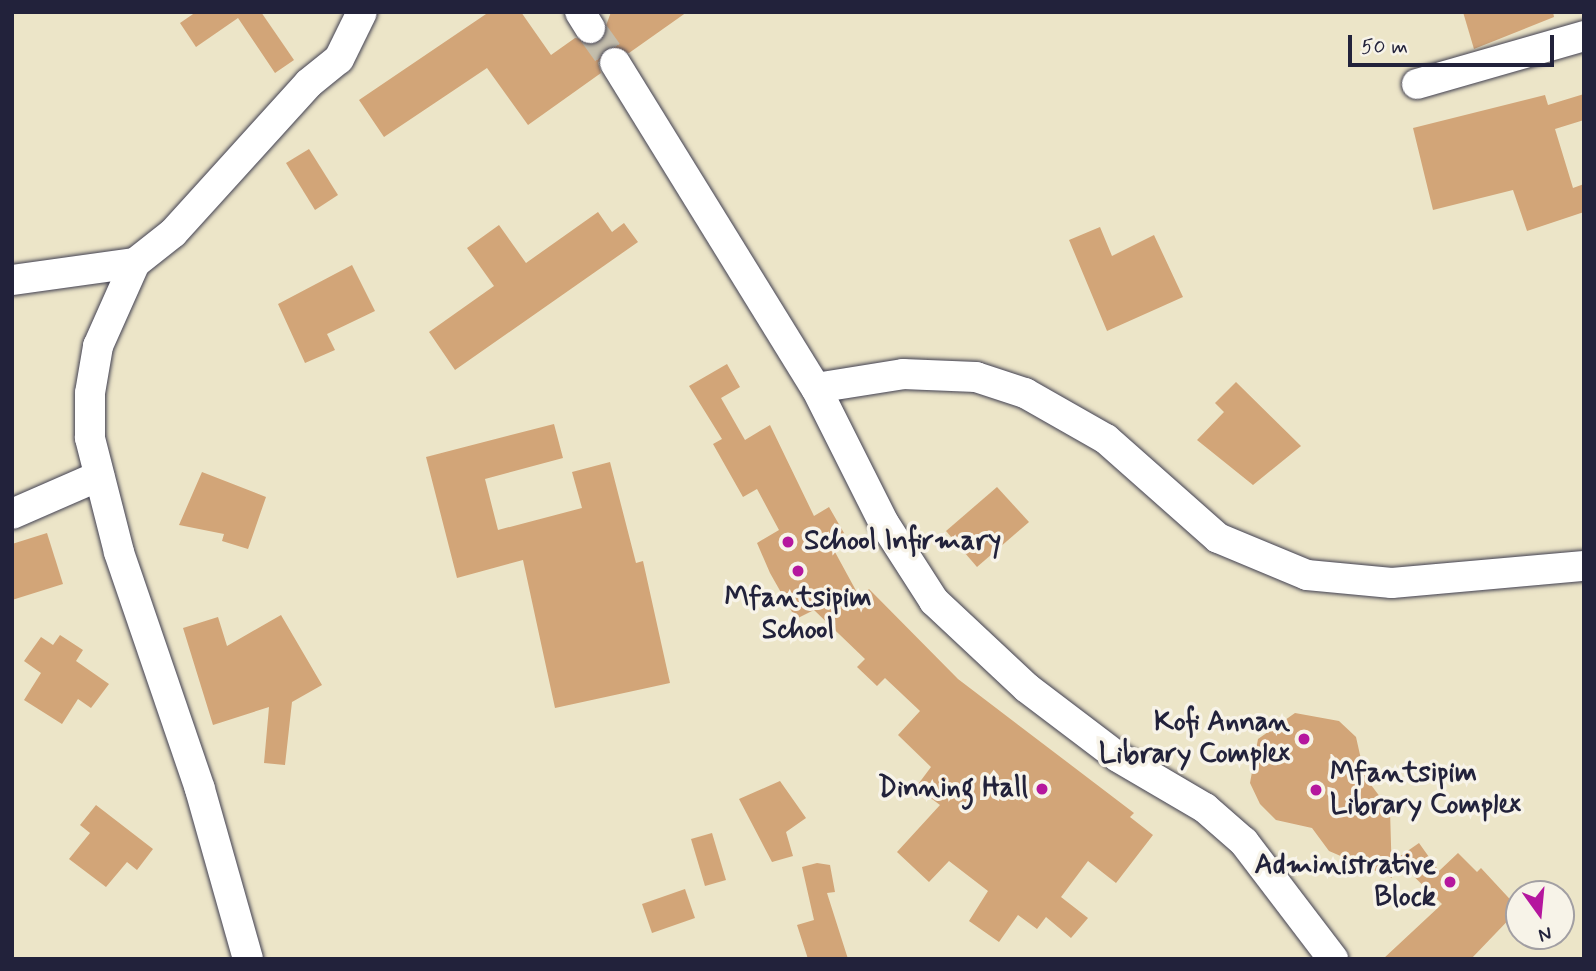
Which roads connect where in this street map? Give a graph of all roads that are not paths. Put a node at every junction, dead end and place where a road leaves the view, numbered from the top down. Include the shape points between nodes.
1 (362, 12) edge
2 (1584, 36) edge
3 (615, 63) tunnel mouth
4 (1417, 84) dead end
5 (135, 263) junction
6 (12, 280) edge
7 (817, 388) junction
8 (99, 476) junction
9 (12, 514) edge
10 (1584, 566) edge
11 (248, 959) edge
12 (1333, 959) edge

1 - 5 street via 339,59 309,83 173,233
2 - 4 street
3 - 7 street
5 - 6 street
5 - 8 street via 98,346 90,438
7 - 10 street via 903,374 976,377 1025,393 1106,439 1218,538 1307,575 1392,583
7 - 12 street via 884,523 949,618 1118,757 1205,808 1244,842
8 - 9 street
8 - 11 street

